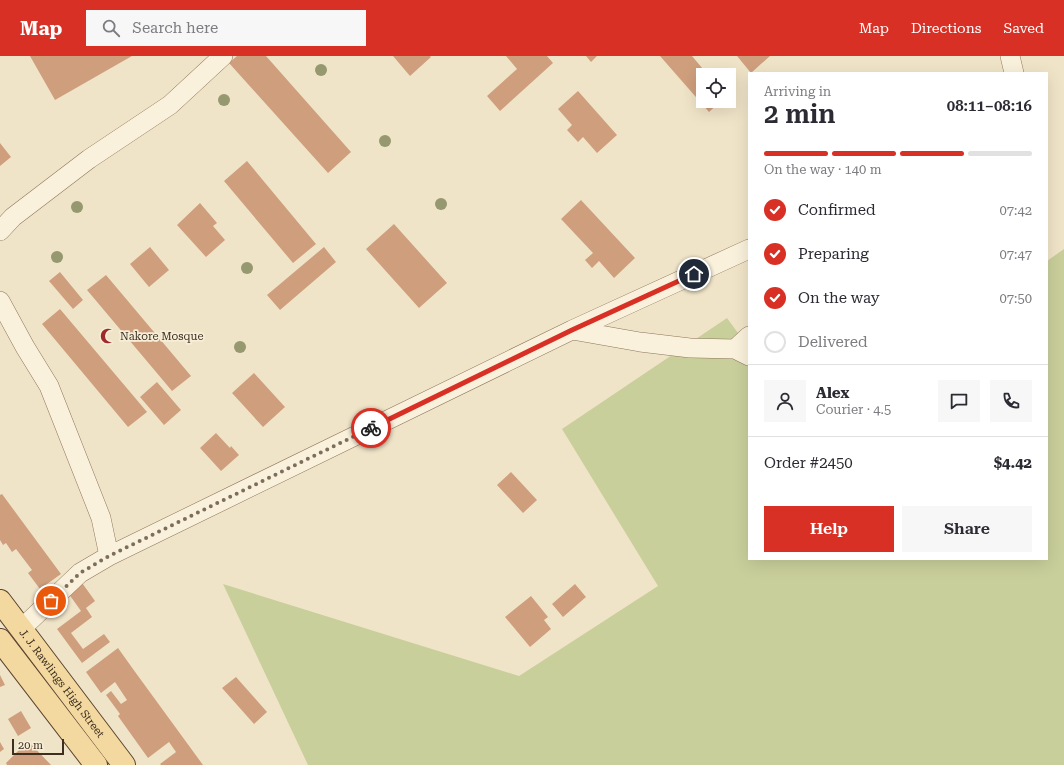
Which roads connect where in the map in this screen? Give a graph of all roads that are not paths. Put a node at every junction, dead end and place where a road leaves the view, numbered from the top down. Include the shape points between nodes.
1 (223, 56) edge
2 (1010, 56) edge
3 (1014, 72) edge
4 (0, 231) edge
5 (748, 250) edge
6 (0, 301) edge
7 (572, 330) junction
8 (748, 338) edge
9 (742, 352) edge
10 (109, 556) junction
11 (0, 601) edge
12 (21, 630) junction
13 (0, 640) edge
14 (96, 765) edge
15 (124, 765) edge

1 - 4 street via 170,105 89,159 13,217
2 - 3 street
5 - 7 street
6 - 10 street via 24,347 49,386 101,518
7 - 9 street via 640,342
7 - 10 street
8 - 9 street
10 - 12 street via 80,573
11 - 12 main road, J. J. Rawlings High Street
12 - 15 main road, J. J. Rawlings High Street
13 - 14 main road, J. J. Rawlings High Street

